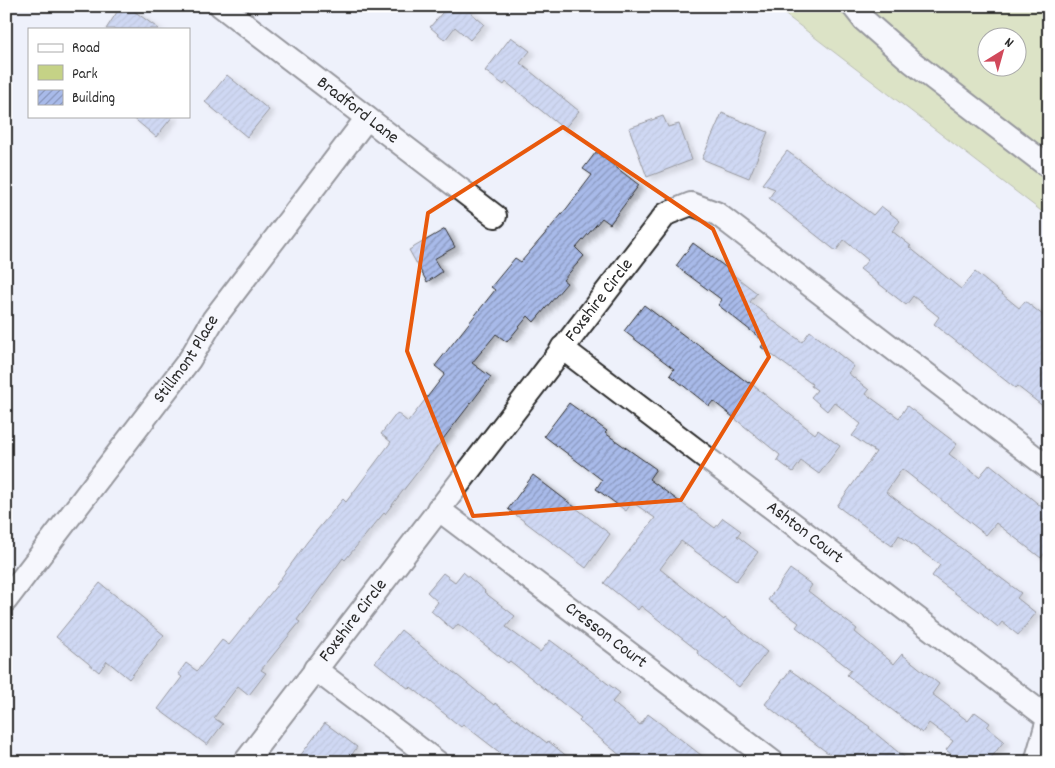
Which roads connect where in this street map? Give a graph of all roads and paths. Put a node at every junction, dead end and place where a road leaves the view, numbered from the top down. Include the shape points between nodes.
1 (221, 6) edge
2 (853, 6) edge
3 (367, 118) junction
4 (1049, 167) edge
5 (495, 216) dead end
6 (562, 348) junction
7 (1049, 468) edge
8 (438, 509) junction
9 (6, 600) edge
10 (315, 670) junction
11 (1048, 717) edge
12 (245, 762) edge
13 (437, 762) edge
14 (773, 762) edge
15 (1036, 762) edge

1 - 3 street, Bradford Lane
2 - 4 street via 864,20 912,62
3 - 5 street, Bradford Lane
3 - 9 street, Stillmont Place via 219,312 190,359
6 - 7 street, Foxshire Circle via 666,214 691,204 716,213
6 - 8 street, Foxshire Circle
6 - 11 street, Ashton Court
8 - 10 street, Foxshire Circle
8 - 14 street, Cresson Court
10 - 12 street, Foxshire Circle
10 - 13 street
11 - 15 street

